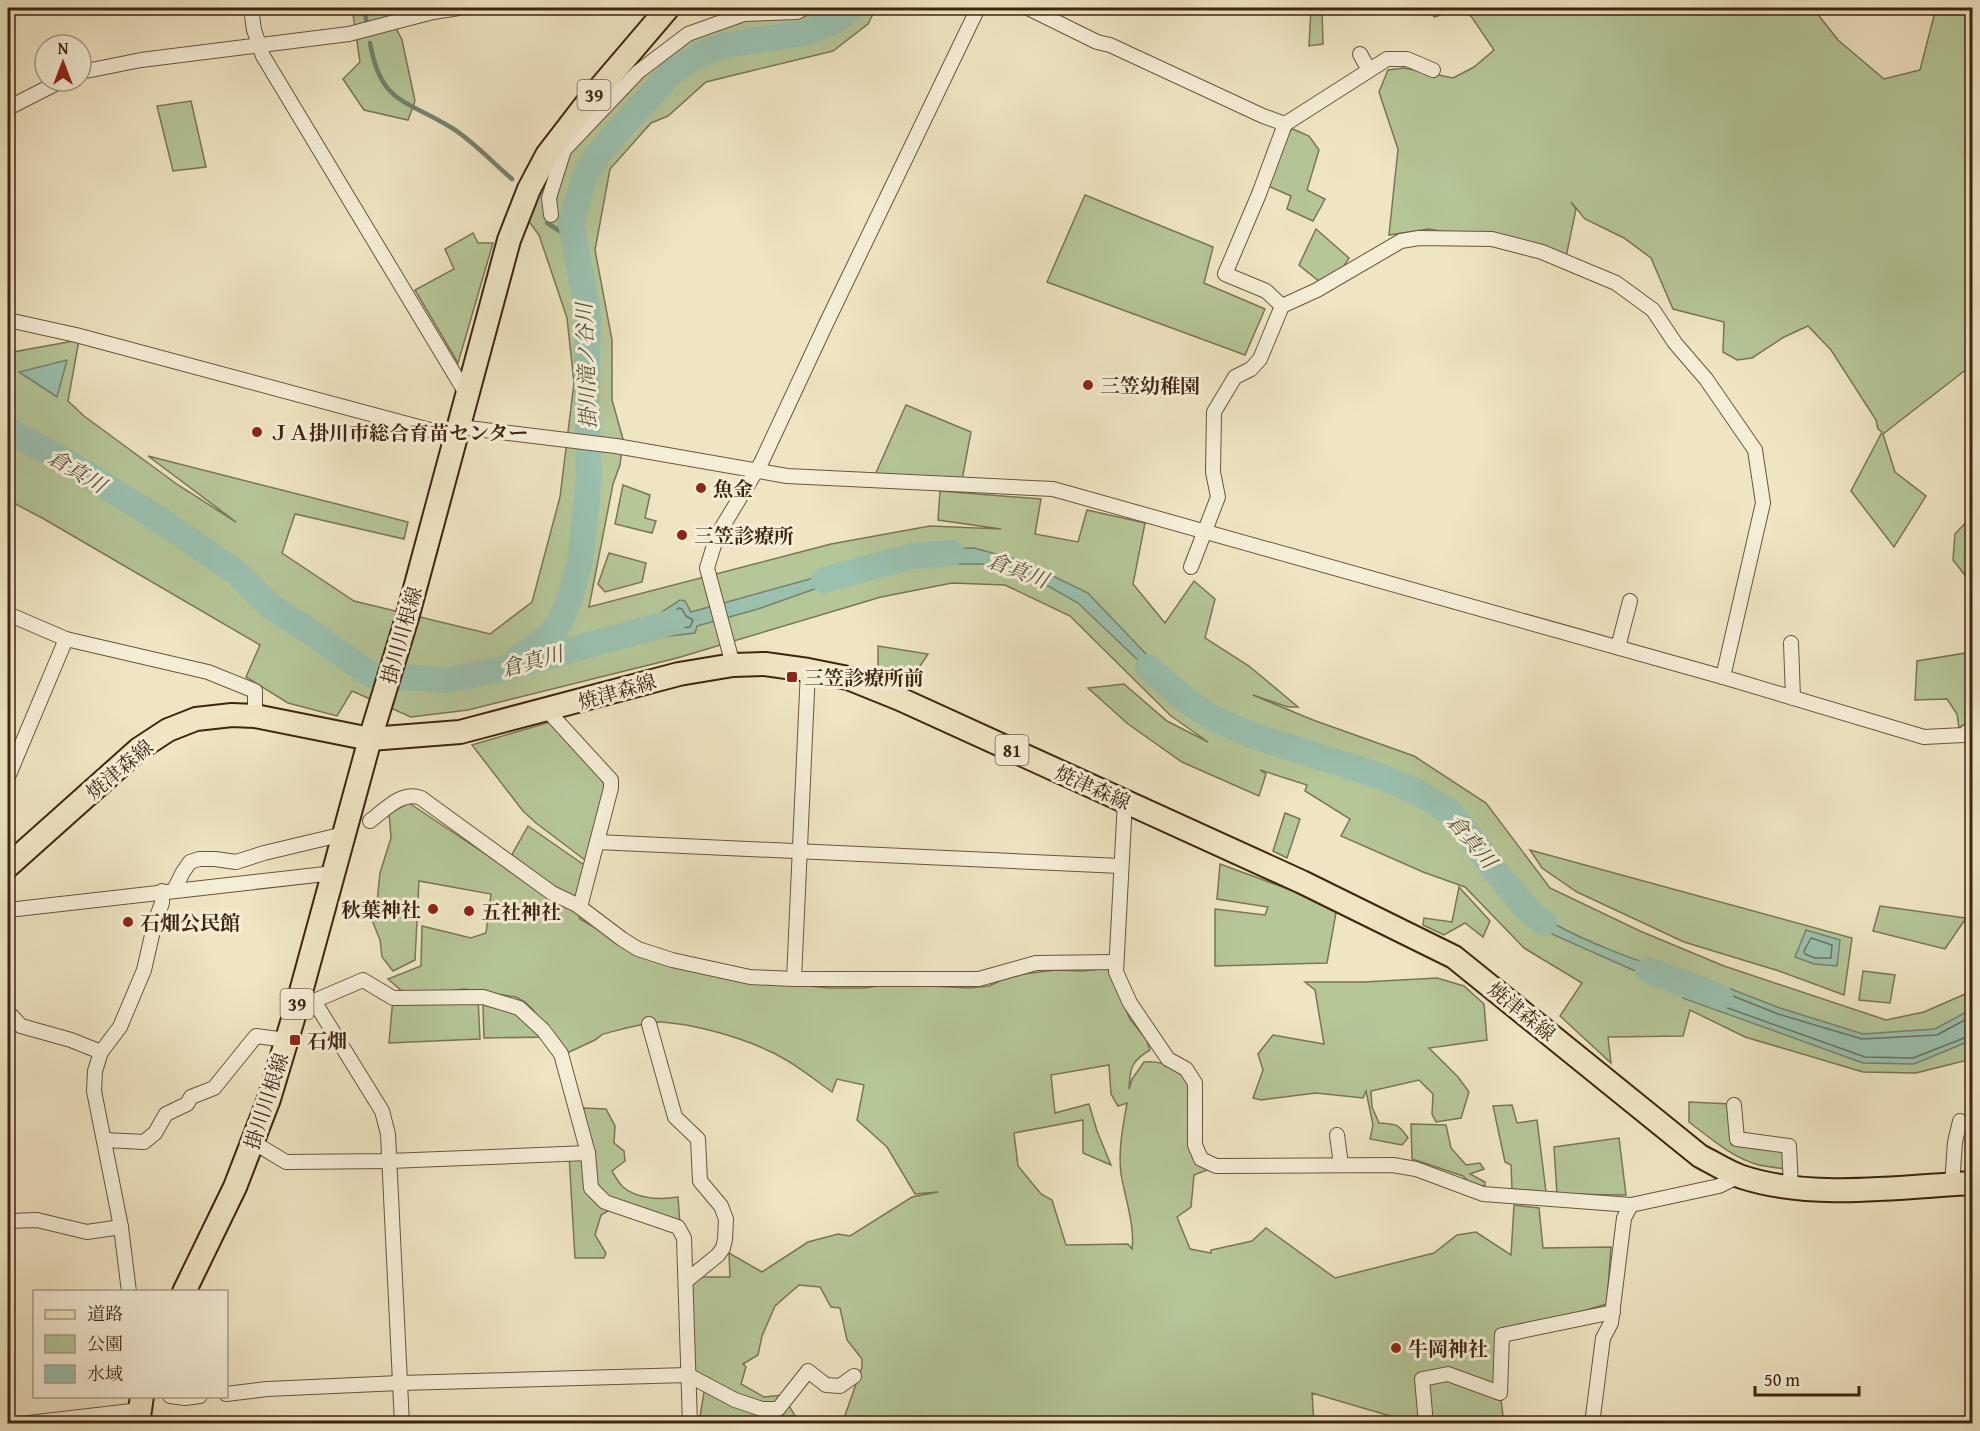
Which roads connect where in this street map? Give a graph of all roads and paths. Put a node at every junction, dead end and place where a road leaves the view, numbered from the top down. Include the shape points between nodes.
1 (251, 8) edge
2 (459, 8) edge
3 (668, 8) edge
4 (804, 8) edge
5 (978, 8) edge
6 (1028, 8) edge
7 (432, 10) edge
8 (260, 44) junction
9 (1360, 54) dead end
10 (93, 70) edge
11 (1369, 70) junction
12 (1433, 70) dead end
13 (37, 93) edge
14 (8, 108) edge
15 (1285, 124) junction
16 (550, 215) dead end
17 (1282, 306) junction
18 (8, 320) edge
19 (467, 395) junction
20 (458, 432) junction
21 (756, 472) junction
22 (1206, 531) junction
23 (1191, 567) dead end
24 (1630, 601) dead end
25 (8, 614) edge
26 (66, 639) junction
27 (1791, 643) dead end
28 (1618, 647) junction
29 (730, 654) junction
30 (808, 670) junction
31 (1723, 677) junction
32 (1793, 698) junction
33 (547, 710) junction
34 (255, 716) junction
35 (1969, 733) edge
36 (370, 739) junction
37 (8, 777) edge
38 (1125, 801) junction
39 (370, 821) dead end
40 (344, 834) junction
41 (597, 842) junction
42 (799, 851) junction
43 (264, 853) junction
44 (8, 866) edge
45 (1121, 866) junction
46 (334, 873) junction
47 (268, 880) junction
48 (168, 891) junction
49 (579, 907) junction
50 (8, 910) edge
51 (1116, 962) junction
52 (794, 979) junction
53 (306, 1000) junction
54 (8, 1011) edge
55 (649, 1024) dead end
56 (286, 1040) junction
57 (100, 1052) junction
58 (1734, 1105) dead end
59 (1960, 1121) dead end
60 (1337, 1135) dead end
61 (105, 1140) junction
62 (253, 1142) junction
63 (588, 1154) junction
64 (389, 1161) junction
65 (1341, 1165) junction
66 (1739, 1176) junction
67 (1962, 1184) edge
68 (1791, 1188) junction
69 (1631, 1205) junction
70 (8, 1221) edge
71 (121, 1227) junction
72 (686, 1281) junction
73 (129, 1290) edge
74 (185, 1290) edge
75 (1613, 1312) junction
76 (688, 1375) junction
77 (854, 1376) dead end
78 (400, 1383) junction
79 (228, 1394) edge
80 (140, 1410) edge
81 (20, 1424) edge
82 (402, 1424) edge
83 (690, 1424) edge
84 (1426, 1424) edge
85 (1592, 1424) edge

1 - 8 street
2 - 7 street
3 - 19 main road, 掛川川根線 / 39 via 547,155 509,240
4 - 16 street via 797,12 744,14 688,34 638,72 564,150 549,198
5 - 21 street
6 - 15 street
7 - 8 street via 349,34
8 - 10 street
8 - 19 street via 263,56
9 - 11 street
11 - 12 street via 1387,59 1407,59
11 - 15 street
13 - 14 street
15 - 17 street via 1225,274 1266,291
17 - 22 street via 1260,359 1235,377 1214,412 1213,472 1218,497
17 - 31 street via 1401,240 1419,238 1492,239 1542,252 1616,284 1653,310 1739,424 1755,450 1759,470 1763,503
18 - 20 street
19 - 20 main road, 掛川川根線 / 39
20 - 21 street via 616,446
20 - 36 main road, 掛川川根線 / 39
21 - 22 street via 1053,489
21 - 29 street via 715,542 707,568
22 - 23 street
22 - 28 street
24 - 28 street
25 - 26 street
26 - 34 street via 208,672 255,691
26 - 37 street
27 - 32 street
28 - 31 street
29 - 30 main road, 焼津森線 / 81
29 - 33 main road, 焼津森線 / 81 via 679,674
30 - 38 main road, 焼津森線 / 81 via 848,678 900,699
30 - 42 street
31 - 32 street
32 - 35 street via 1924,737
33 - 36 main road, 焼津森線 / 81 via 460,732
33 - 41 street via 611,780
34 - 36 main road, 焼津森線 / 81
34 - 44 main road, 焼津森線 / 81 via 196,719 168,730 139,749
36 - 40 main road, 掛川川根線 / 39
38 - 45 street
38 - 66 main road, 焼津森線 / 81 via 1454,957 1700,1156
39 - 49 street via 404,796 421,798 552,893
40 - 43 street
40 - 46 main road, 掛川川根線 / 39
41 - 42 street
41 - 49 street
42 - 45 street
42 - 52 street
43 - 47 street
43 - 48 street via 236,862 199,858 190,862
45 - 51 street
46 - 47 street
46 - 53 main road, 掛川川根線 / 39
47 - 48 street
48 - 50 street
48 - 57 street via 155,922 144,970 120,1027
49 - 52 street via 638,949 750,977
51 - 52 street via 1036,963 979,979
51 - 65 street via 1116,972 1130,1003 1168,1059 1186,1069 1195,1083 1195,1145 1201,1159 1216,1166
53 - 56 main road, 掛川川根線 / 39
53 - 63 street via 363,980 393,998 483,997 519,1008 561,1054
53 - 64 street via 382,1111
54 - 57 street via 21,1026
55 - 72 street via 675,1117 698,1139 700,1181 721,1206 726,1219 723,1248
56 - 61 street via 256,1036 214,1088 191,1097 188,1104 166,1114 155,1133 144,1142
56 - 62 main road, 掛川川根線 / 39
57 - 61 street via 94,1090
58 - 68 street via 1737,1139 1789,1146
59 - 67 street via 1955,1142
60 - 65 street
61 - 71 street
62 - 64 street via 286,1162
62 - 74 main road, 掛川川根線 / 39
63 - 64 street
63 - 72 street via 591,1188 604,1202 678,1227 684,1238
64 - 78 street
65 - 69 street via 1416,1169 1483,1194
66 - 68 main road, 焼津森線 / 81
66 - 69 street via 1719,1186
67 - 68 main road, 焼津森線 / 81 via 1838,1190
69 - 75 street via 1624,1218
70 - 71 street via 37,1220 87,1232
71 - 73 street
72 - 76 street
75 - 84 street via 1502,1335 1500,1393 1448,1374 1422,1379
75 - 85 street via 1603,1338
76 - 77 street via 735,1400 762,1409 778,1409 808,1371 826,1385 840,1386
76 - 78 street
76 - 83 street
78 - 79 street
78 - 82 street
80 - 81 street

